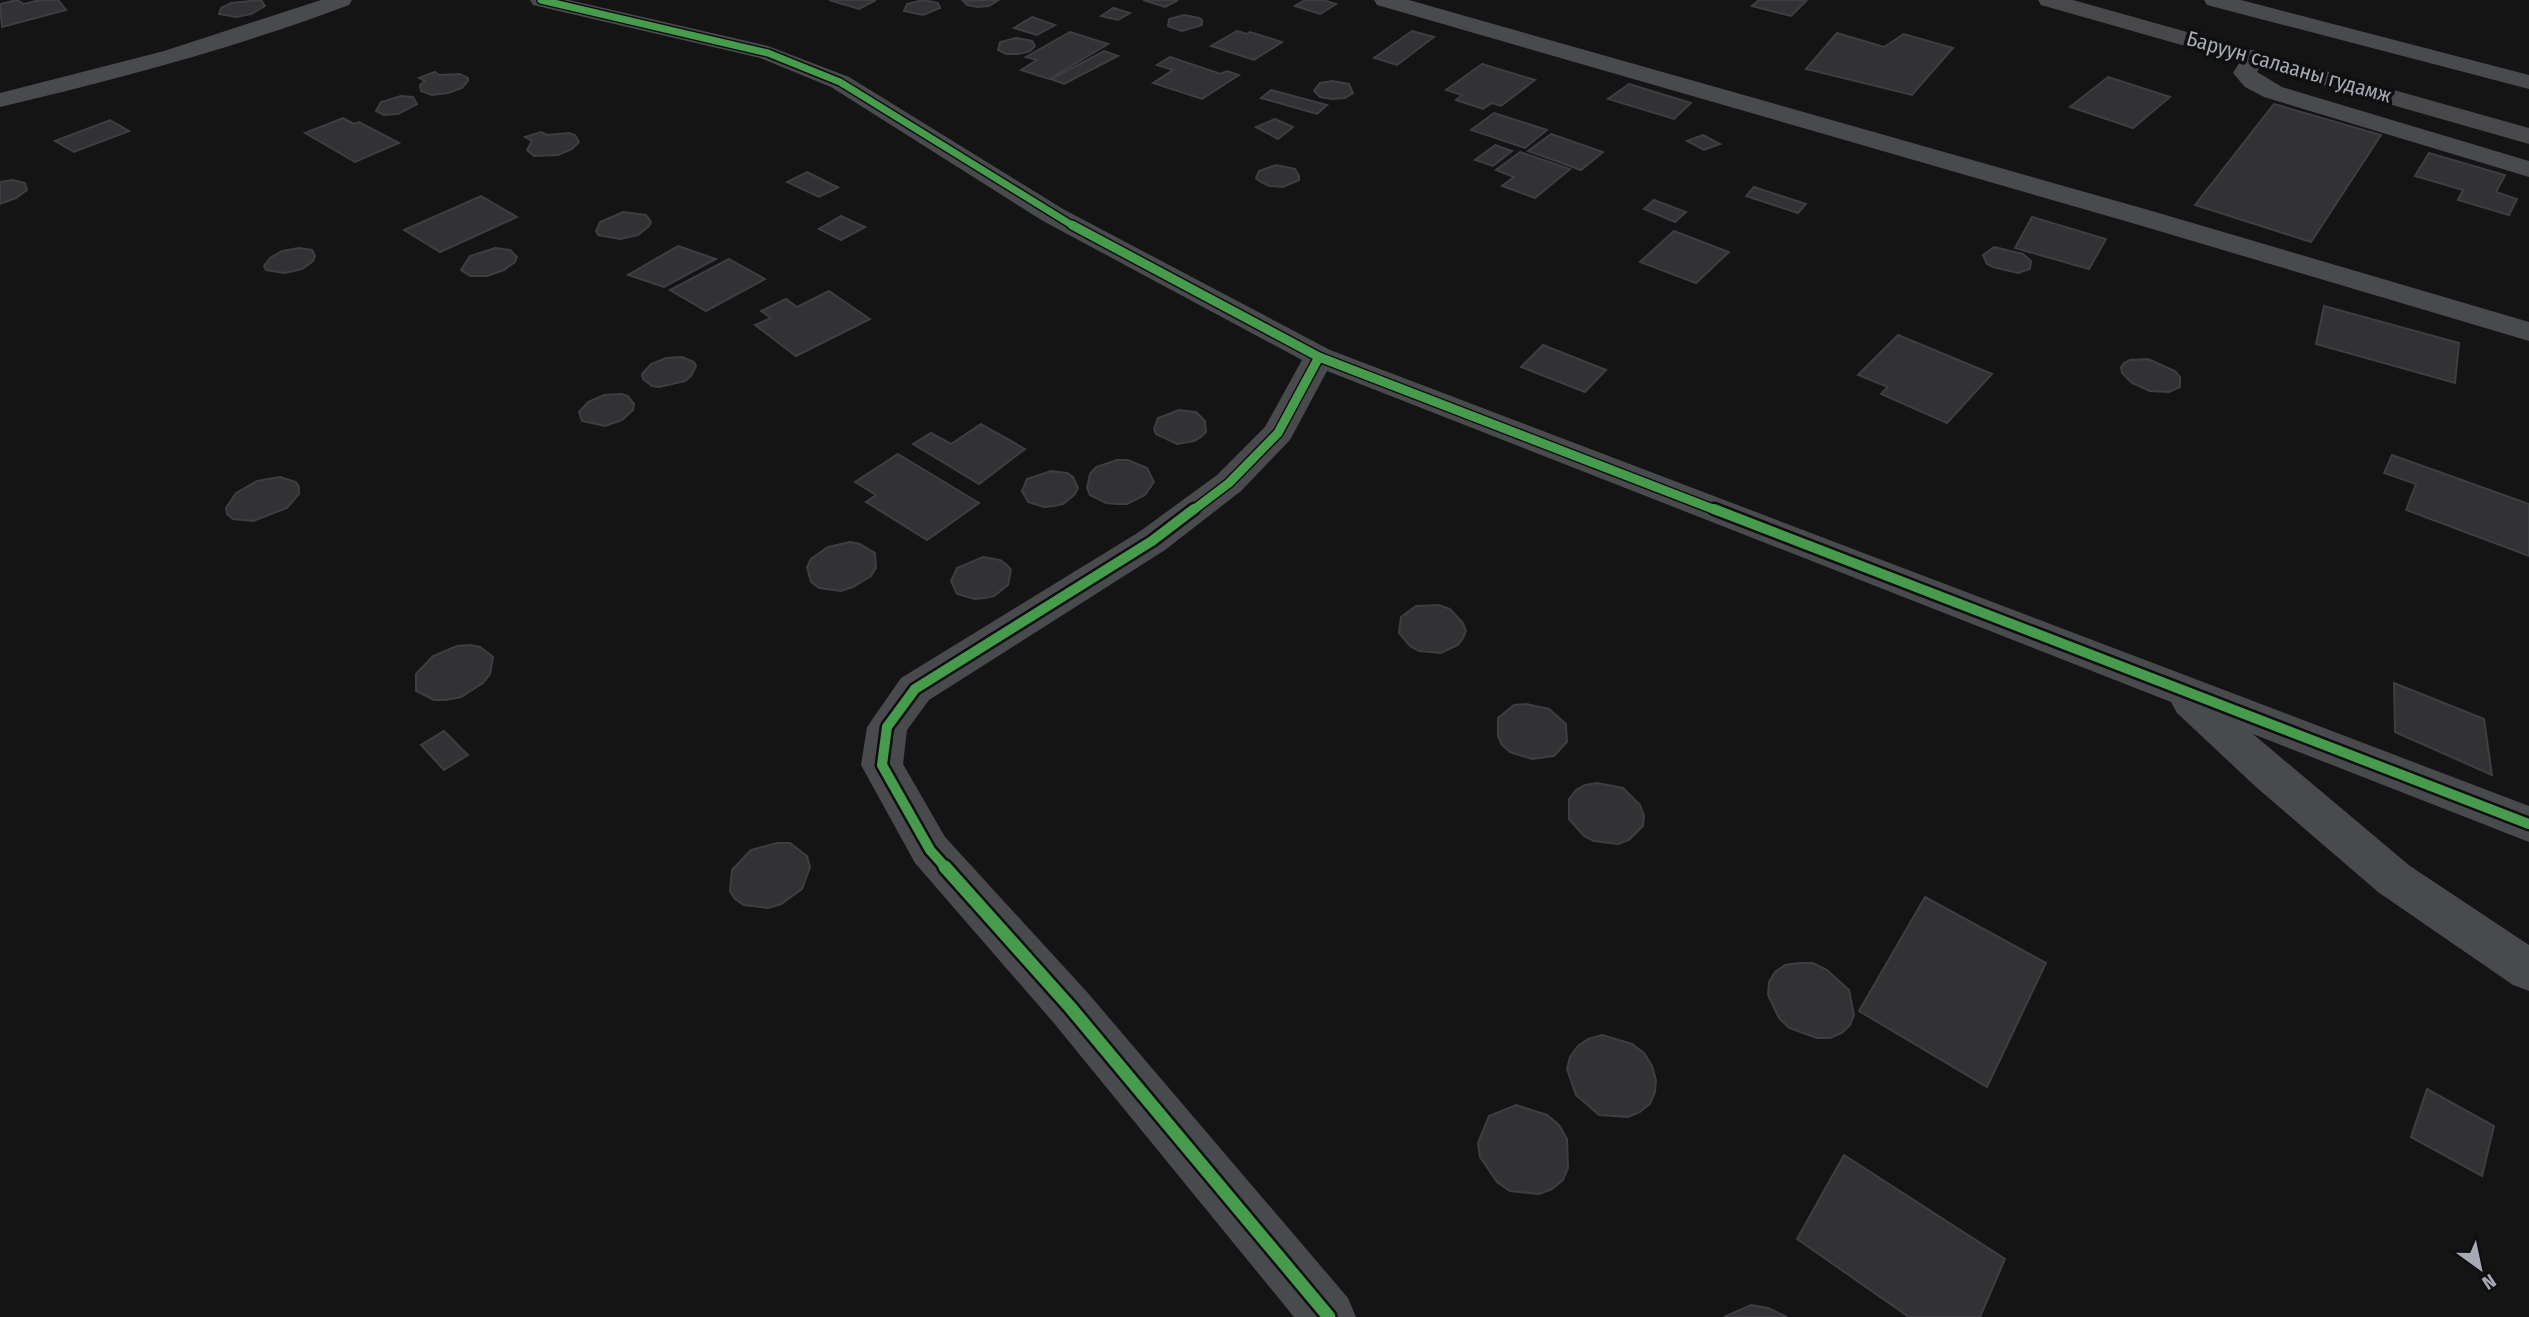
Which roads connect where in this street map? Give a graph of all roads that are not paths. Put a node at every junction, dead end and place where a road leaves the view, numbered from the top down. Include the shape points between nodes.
1 (341, 0) edge
2 (541, 0) edge
3 (1384, 0) edge
4 (2049, 0) edge
5 (2215, 0) edge
6 (2254, 57) junction
7 (2529, 82) edge
8 (0, 100) edge
9 (2529, 136) edge
10 (2529, 169) edge
11 (2529, 332) edge
12 (1319, 357) junction
13 (2174, 687) junction
14 (2529, 824) edge
15 (2529, 970) edge
16 (1329, 1317) edge

1 - 8 street via 206,48
2 - 12 street via 768,53 840,82 1053,215
3 - 11 street
4 - 6 main road, Баруун салааны гудамж
5 - 7 street
6 - 9 main road, Баруун салааны гудамж
6 - 10 street via 2245,73 2273,92
12 - 13 street
12 - 16 street via 1278,433 1229,483 1152,541 915,689 887,727 882,765 930,850 1070,1007
13 - 14 street
13 - 15 street via 2394,879

